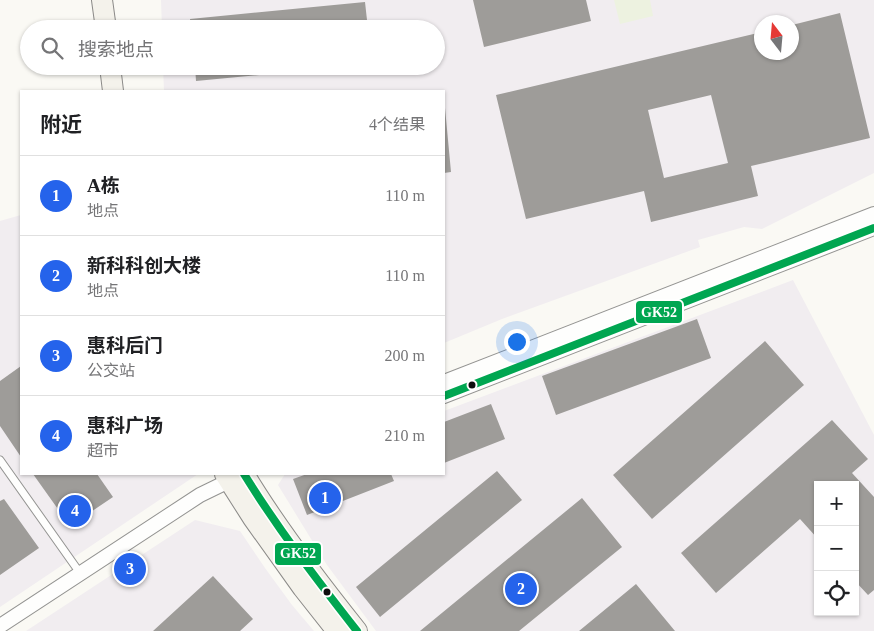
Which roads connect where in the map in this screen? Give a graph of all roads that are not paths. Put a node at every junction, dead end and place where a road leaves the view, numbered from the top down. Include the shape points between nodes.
1 (102, 0) edge
2 (105, 20) edge
3 (111, 75) edge
4 (113, 90) edge
5 (874, 214) edge
6 (874, 228) edge
7 (445, 382) edge
8 (445, 396) edge
9 (0, 460) edge
10 (234, 475) edge
11 (80, 573) junction
12 (0, 626) edge
13 (337, 631) edge
14 (357, 631) edge

1 - 2 street
3 - 4 street
5 - 7 street
6 - 8 street
9 - 11 lane
10 - 11 street
10 - 13 street via 252,518
10 - 14 street via 262,503
11 - 12 street

